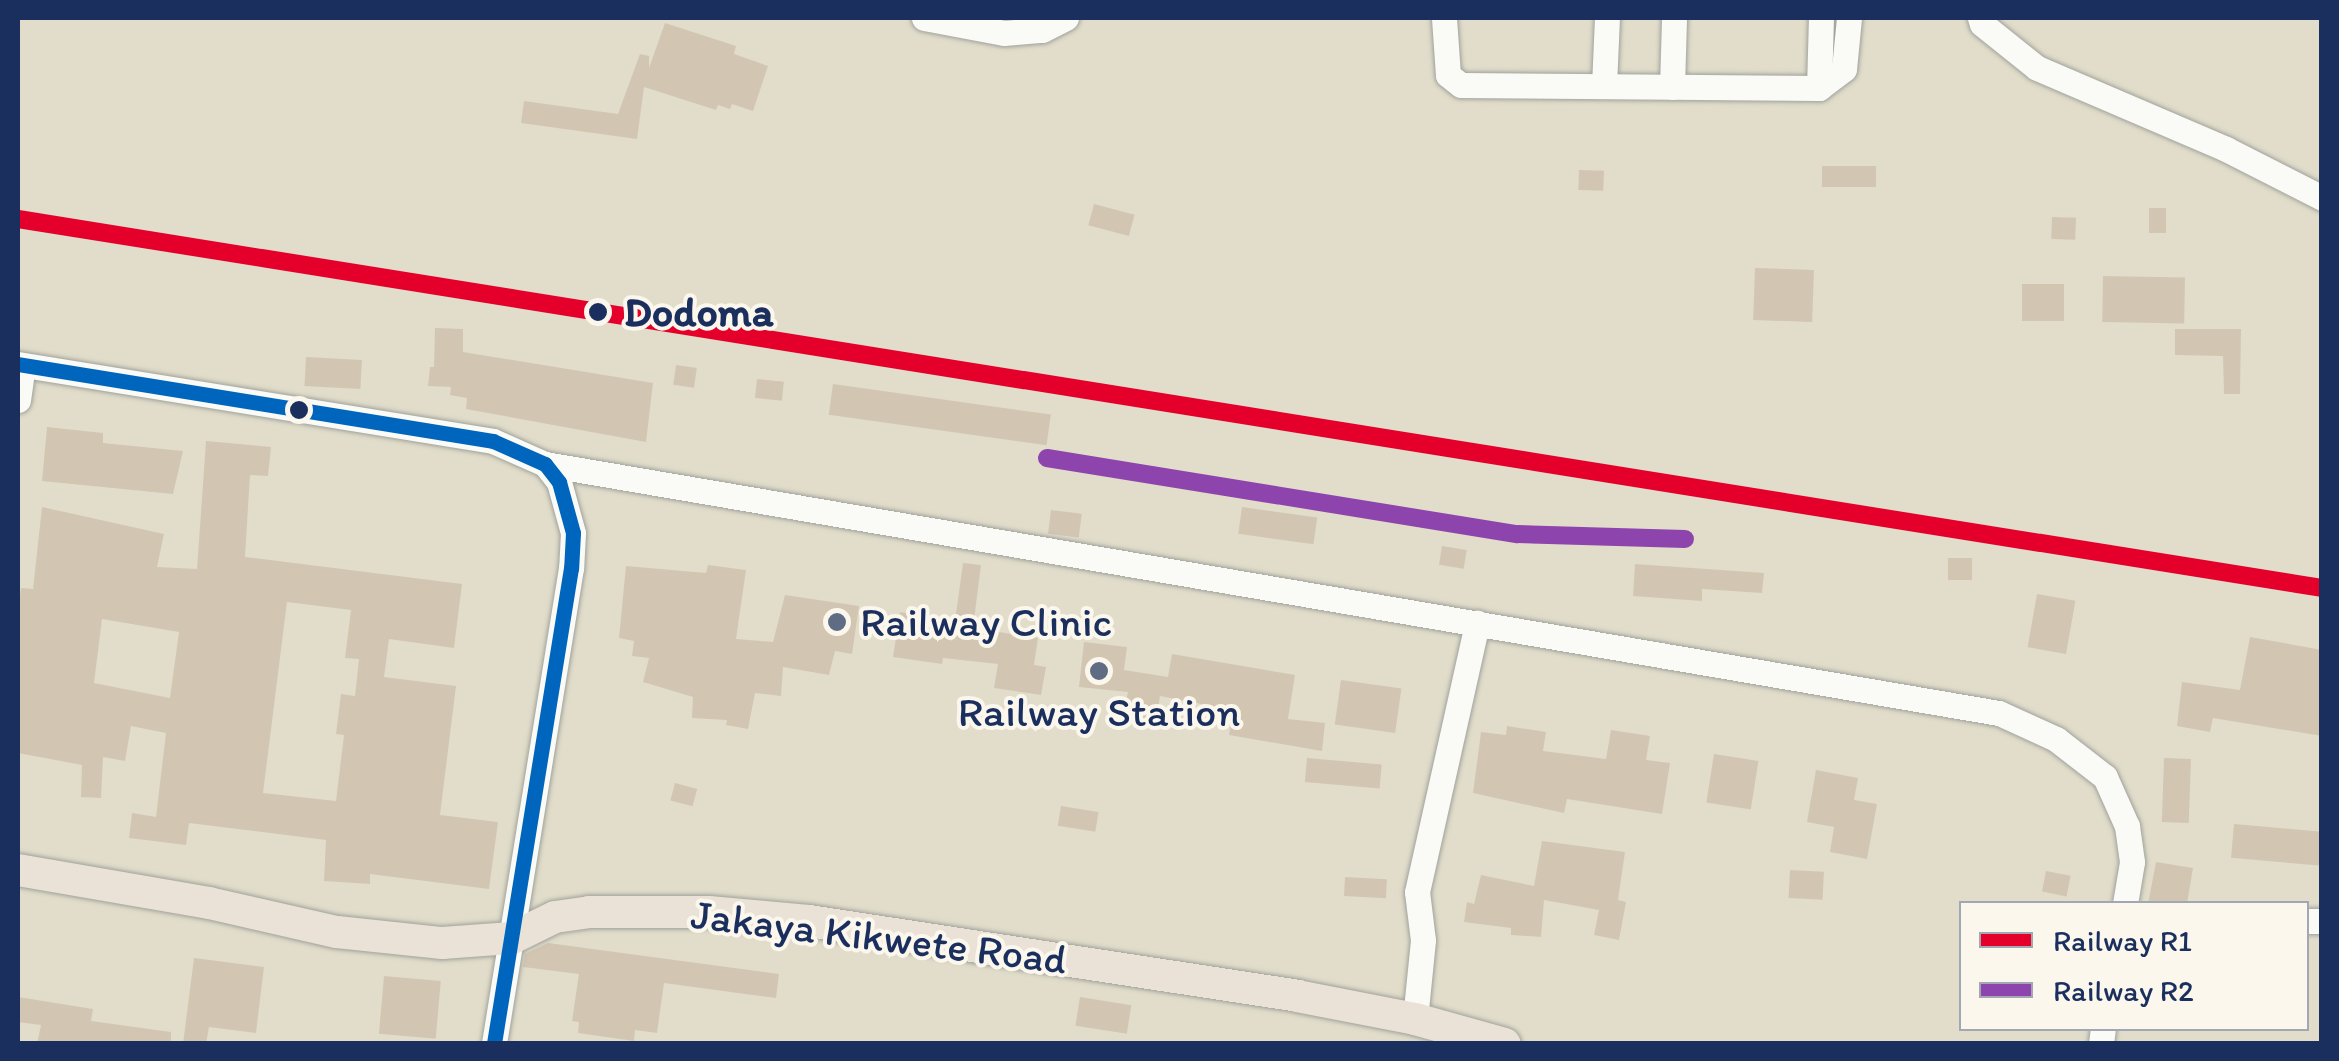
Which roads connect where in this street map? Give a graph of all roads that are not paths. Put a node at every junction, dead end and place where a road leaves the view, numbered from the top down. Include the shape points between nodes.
1 (924, 18) edge
2 (1066, 18) edge
3 (1444, 18) edge
4 (1607, 18) edge
5 (1674, 18) edge
6 (1820, 18) edge
7 (1849, 18) edge
8 (1980, 18) edge
9 (1604, 86) junction
10 (1672, 87) junction
11 (1820, 88) junction
12 (2322, 198) edge
13 (20, 364) edge
14 (18, 400) edge
15 (546, 464) junction
16 (1477, 623) junction
17 (18, 870) edge
18 (2126, 901) edge
19 (512, 938) junction
20 (1414, 1019) junction
21 (494, 1044) edge
22 (1504, 1044) edge

1 - 2 street via 1004,33 1042,30
3 - 9 street via 1448,75 1461,85
4 - 9 street
5 - 10 street
6 - 11 street
7 - 11 street via 1844,69
8 - 12 street via 2037,68
9 - 10 street
10 - 11 street
13 - 14 street
13 - 15 street via 493,441
15 - 16 street
15 - 19 street via 567,501 571,568
16 - 18 street via 1999,713 2056,739 2104,777 2126,826 2132,862
16 - 20 street via 1417,892 1423,940
17 - 19 main road, Jakaya Kikwete Road via 337,932 442,942
19 - 20 main road, Jakaya Kikwete Road via 555,917 589,912 776,918 1032,952
19 - 21 street
20 - 22 main road, Jakaya Kikwete Road

